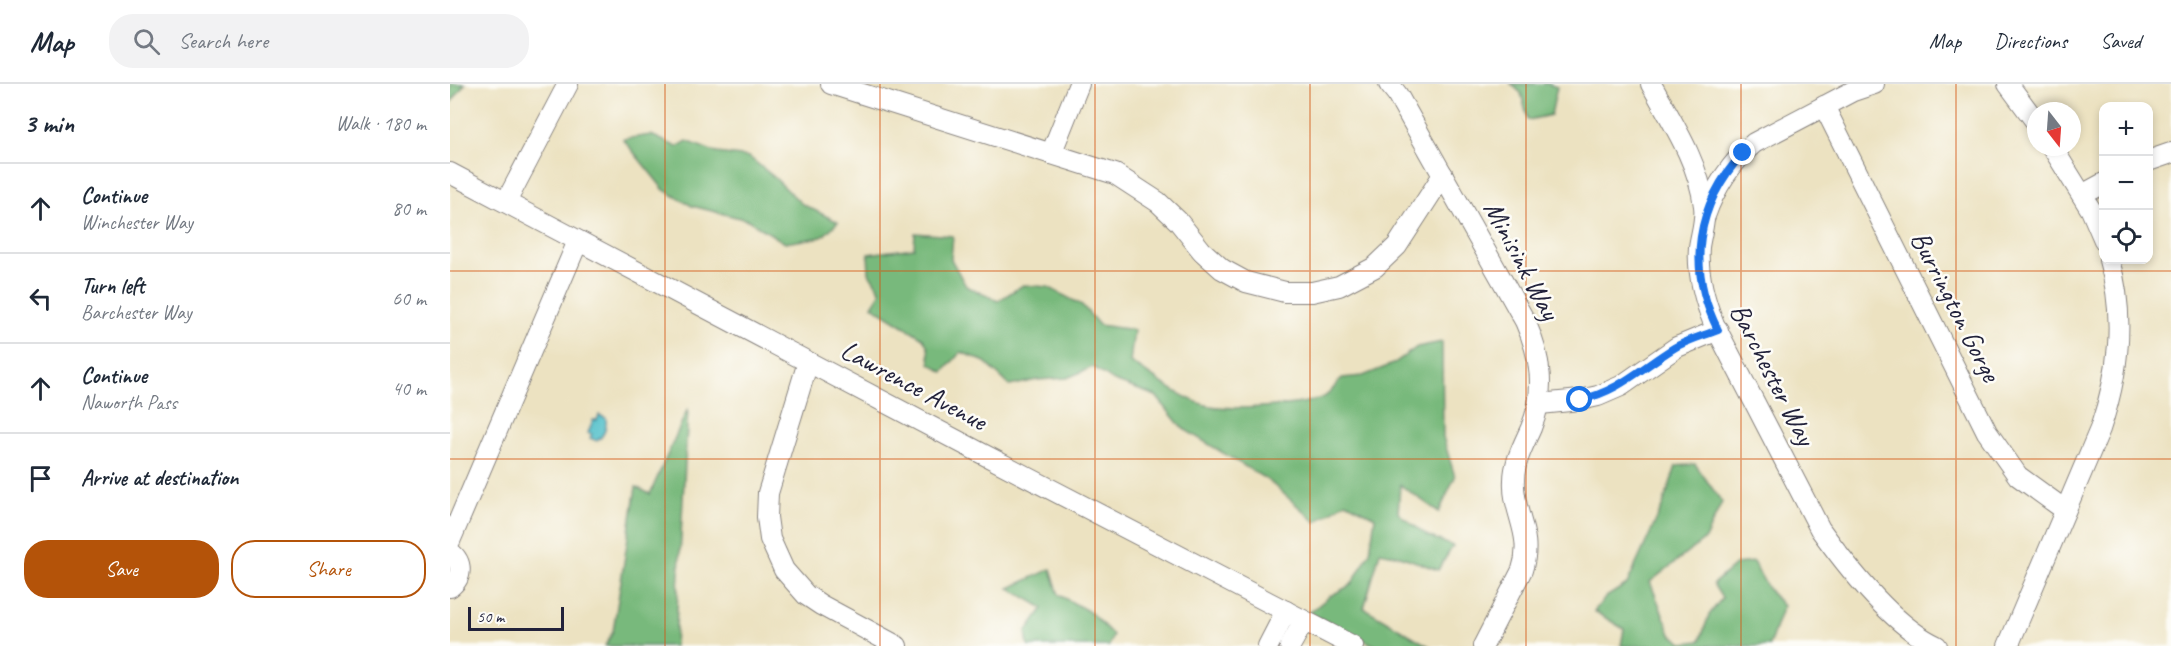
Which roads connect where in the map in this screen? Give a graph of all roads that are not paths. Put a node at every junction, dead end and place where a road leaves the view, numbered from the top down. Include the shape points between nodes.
1 (568, 84) edge
2 (831, 84) edge
3 (1079, 84) edge
4 (1389, 84) edge
5 (1651, 84) edge
6 (1874, 84) edge
7 (2008, 84) edge
8 (1824, 106) junction
9 (2027, 110) edge
10 (2171, 153) edge
11 (1051, 154) junction
12 (2058, 156) edge
13 (2153, 159) edge
14 (450, 173) edge
15 (1443, 175) junction
16 (2099, 185) edge
17 (2082, 195) junction
18 (506, 202) junction
19 (1705, 216) junction
20 (2099, 231) edge
21 (578, 241) junction
22 (2110, 264) edge
23 (1718, 330) junction
24 (808, 362) junction
25 (1540, 404) junction
26 (2065, 510) junction
27 (450, 541) edge
28 (450, 552) edge
29 (450, 586) edge
30 (1295, 616) junction
31 (897, 646) edge
32 (1268, 646) edge
33 (1290, 646) edge
34 (1353, 646) edge
35 (1483, 646) edge
36 (1936, 646) edge
37 (2008, 646) edge

1 - 18 street
2 - 11 street
3 - 11 street
4 - 15 street, Minisink Way
5 - 19 street, Barchester Way via 1683,142
6 - 8 street
7 - 9 street
8 - 19 street via 1743,153 1723,177
8 - 26 street, Burrington Gorge via 1987,432 2018,476
10 - 13 street
11 - 15 street via 1115,174 1136,186 1171,214 1222,269 1252,284 1285,292 1339,286 1375,267 1397,246
12 - 17 street
14 - 18 street, Lawrence Avenue
15 - 25 street, Minisink Way via 1533,338 1540,372
16 - 17 street
17 - 20 street
18 - 21 street, Lawrence Avenue
19 - 23 street, Barchester Way via 1699,249 1701,280 1708,310
21 - 24 street, Lawrence Avenue
21 - 27 street
22 - 26 street via 2119,318 2115,375 2100,429
23 - 25 street via 1677,347 1621,386 1598,396
23 - 36 street, Barchester Way via 1839,555 1902,622
24 - 30 street, Lawrence Avenue
24 - 31 street via 768,493 770,539 784,570 806,595
25 - 35 street, Minisink Way via 1513,481 1527,545 1526,559
26 - 37 street
28 - 29 street via 460,569 457,581
30 - 32 street
30 - 33 street
30 - 34 street, Lawrence Avenue

